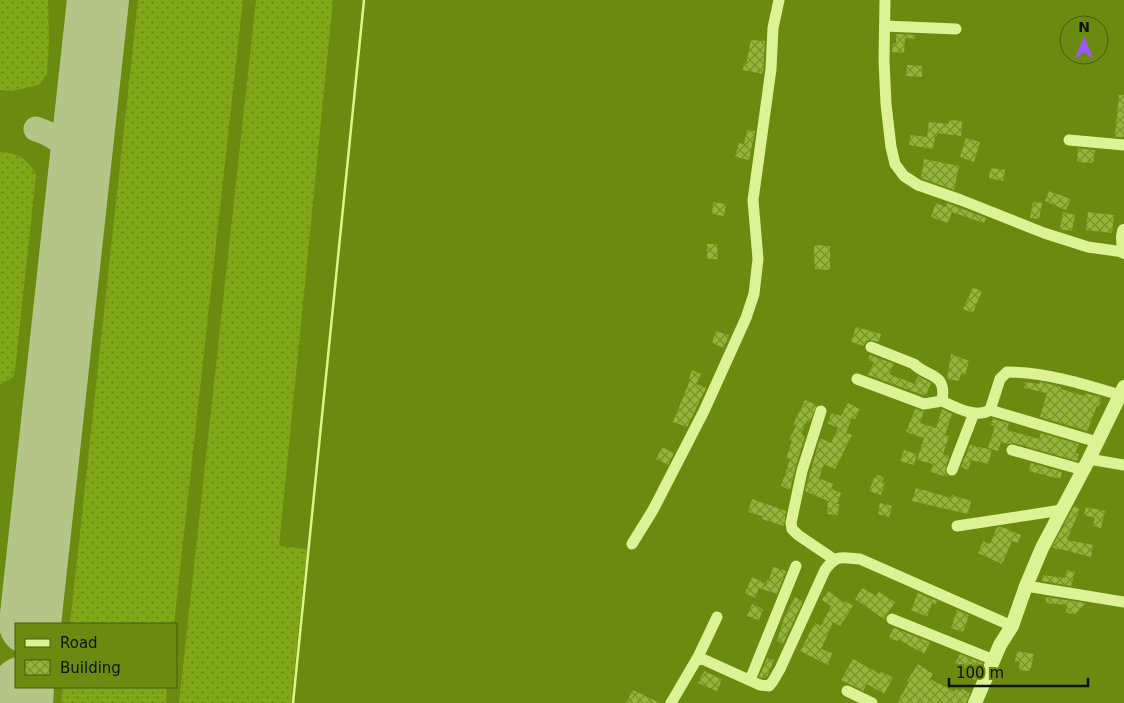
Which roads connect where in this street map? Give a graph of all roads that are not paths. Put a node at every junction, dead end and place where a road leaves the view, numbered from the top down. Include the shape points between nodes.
1 (779, 0) edge
2 (885, 0) edge
3 (885, 26) junction
4 (956, 29) dead end
5 (1069, 140) dead end
6 (1124, 145) edge
7 (1124, 231) edge
8 (1124, 252) edge
9 (871, 348) dead end
10 (857, 379) dead end
11 (1122, 391) edge
12 (942, 401) junction
13 (990, 410) junction
14 (821, 411) dead end
15 (974, 413) junction
16 (1097, 442) junction
17 (1012, 450) dead end
18 (1086, 465) junction
19 (1124, 465) edge
20 (952, 470) dead end
21 (1062, 510) junction
22 (957, 526) dead end
23 (632, 544) dead end
24 (835, 560) junction
25 (796, 566) dead end
26 (1026, 586) junction
27 (1124, 602) edge
28 (717, 617) dead end
29 (892, 619) dead end
30 (1012, 626) junction
31 (698, 657) junction
32 (994, 660) junction
33 (750, 680) junction
34 (847, 691) dead end
35 (671, 703) edge
36 (872, 703) edge
37 (975, 703) edge

1 - 23 street via 772,28 771,69 753,200 758,259 754,294 704,410 654,510
2 - 3 street
3 - 4 street
3 - 8 street via 886,104 891,146 895,164 904,176 918,185 1044,233 1088,247
5 - 6 street
7 - 8 street
9 - 12 street via 914,364 938,378 944,391
10 - 12 street via 924,404
11 - 13 street via 1007,372 1000,379
11 - 16 street
12 - 15 street
13 - 15 street
13 - 16 street
14 - 24 street via 802,471 791,523 798,535
15 - 20 street
16 - 18 street
17 - 18 street
18 - 19 street
18 - 21 street
21 - 22 street
21 - 26 street
24 - 30 street via 842,556 860,559
24 - 33 street via 825,570 773,682 768,686
25 - 33 street
26 - 27 street
26 - 30 street
28 - 31 street
29 - 32 street
30 - 32 street
31 - 33 street
31 - 35 street
32 - 37 street
34 - 36 street

